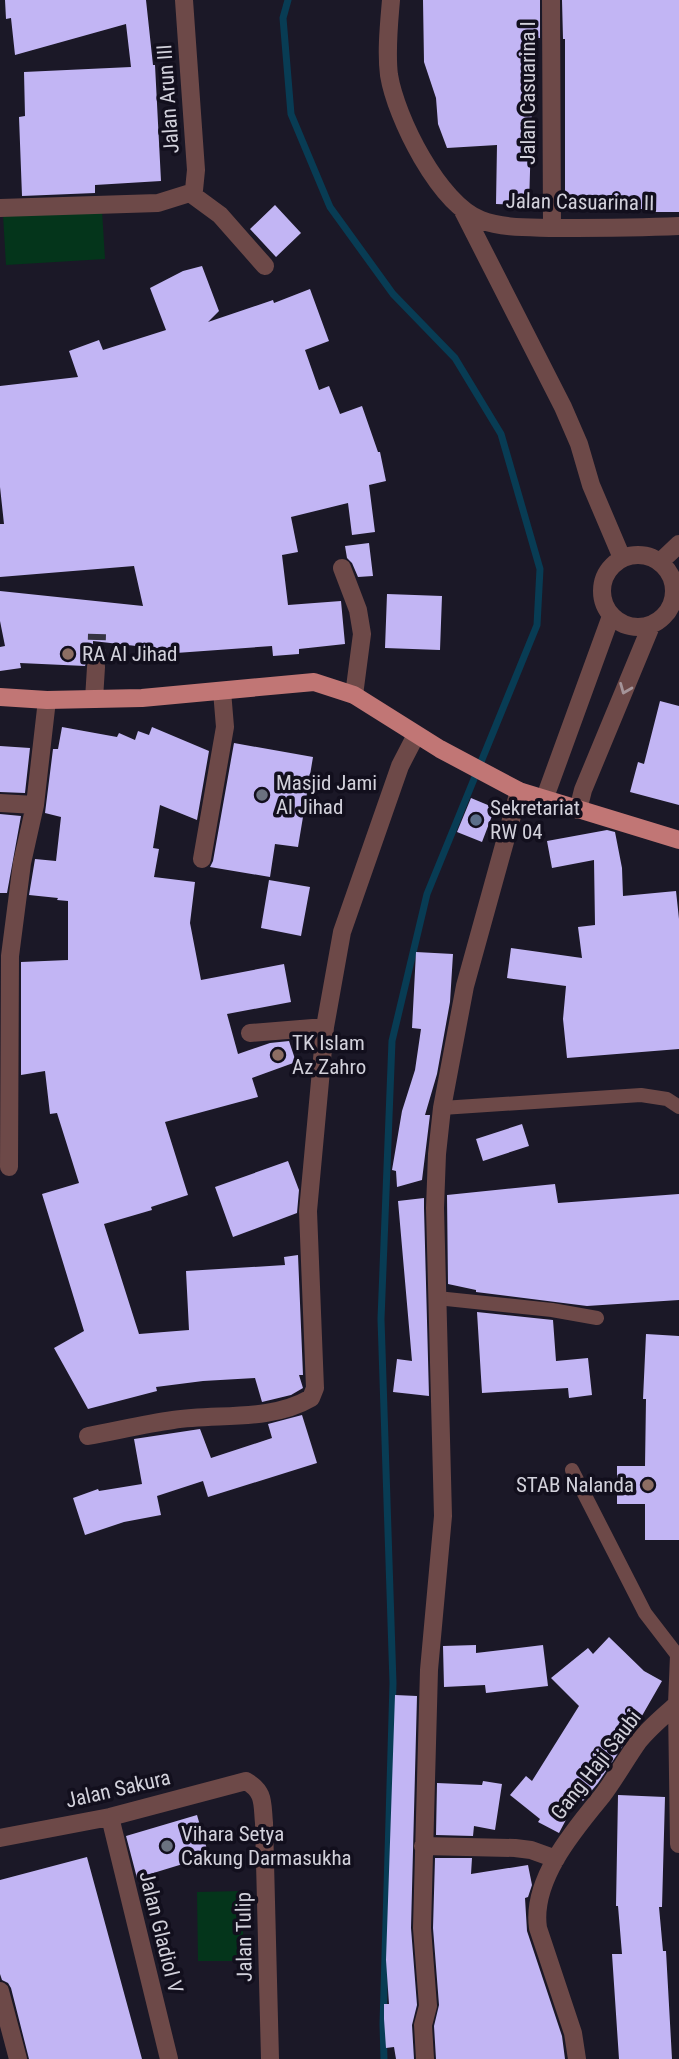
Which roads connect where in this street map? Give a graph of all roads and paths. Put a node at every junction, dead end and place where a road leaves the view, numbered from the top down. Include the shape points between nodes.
1 (184, 0) edge
2 (391, 0) edge
3 (551, 0) edge
4 (190, 193) junction
5 (0, 208) edge
6 (463, 211) junction
7 (679, 226) edge
8 (552, 228) junction
9 (265, 267) dead end
10 (679, 544) edge
11 (622, 558) junction
12 (660, 562) junction
13 (342, 568) dead end
14 (677, 580) edge
15 (611, 616) junction
16 (651, 626) junction
17 (96, 667) tunnel mouth
18 (222, 691) junction
19 (354, 695) junction
20 (0, 697) edge
21 (94, 699) junction
22 (47, 700) junction
23 (416, 735) junction
24 (519, 791) junction
25 (544, 800) junction
26 (0, 803) edge
27 (35, 806) junction
28 (578, 810) junction
29 (679, 840) edge
30 (202, 859) dead end
31 (8, 901) edge
32 (5, 1011) edge
33 (324, 1027) junction
34 (250, 1033) dead end
35 (5, 1098) edge
36 (679, 1107) edge
37 (442, 1108) junction
38 (9, 1167) dead end
39 (437, 1298) junction
40 (597, 1318) dead end
41 (88, 1436) dead end
42 (572, 1470) dead end
43 (678, 1656) edge
44 (677, 1704) junction
45 (246, 1781) joint
46 (679, 1791) edge
47 (110, 1817) junction
48 (0, 1838) edge
49 (679, 1844) edge
50 (424, 1846) junction
51 (556, 1859) junction
52 (0, 1991) edge
53 (18, 2059) edge
54 (169, 2059) edge
55 (270, 2059) edge
56 (425, 2059) edge
57 (577, 2059) edge

1 - 4 street, Jalan Arun III via 196,170
2 - 6 street, Jalan Casuarina II via 390,75 398,106 414,142
3 - 8 street, Jalan Casuarina I
4 - 5 street via 158,203
4 - 9 street via 220,215
6 - 8 street, Jalan Casuarina II via 510,227
6 - 11 street via 563,407
7 - 8 street, Jalan Casuarina II
10 - 12 street
11 - 12 street via 648,556
11 - 15 street via 611,566 601,591
12 - 14 street
13 - 19 street via 362,634
14 - 16 street via 670,609
15 - 16 street via 622,625
15 - 25 street
16 -> 28 street
17 - 21 street
18 - 19 main road via 314,682
18 - 21 main road
18 - 30 street via 225,727
19 - 23 main road
20 - 22 main road
21 - 22 main road
22 - 27 street
23 - 24 main road
23 - 33 street via 400,766 342,932
24 - 25 main road
24 - 37 street via 475,945
25 - 28 main road
26 - 27 street
27 - 31 street
28 - 29 main road
31 - 32 street
32 - 35 street
33 - 34 street
33 - 41 street via 309,1211 315,1388 311,1398 236,1417 174,1420
35 - 38 street
36 - 37 lane via 642,1095
37 - 39 street via 435,1197
39 - 40 lane
39 - 50 street via 443,1516 429,1670
42 - 43 lane via 645,1613
43 - 44 street
44 - 46 street
44 - 51 street, Gang Haji Saubi via 640,1739
45 - 47 street, Jalan Sakura
45 - 55 street, Jalan Tulip via 257,1787 262,1797
46 - 49 street
47 - 48 street, Jalan Sakura
47 - 54 street, Jalan Gladiol V
50 - 51 street via 515,1848
50 - 56 street
51 - 57 street, Gang Haji Saubi via 536,1914
52 - 53 street

